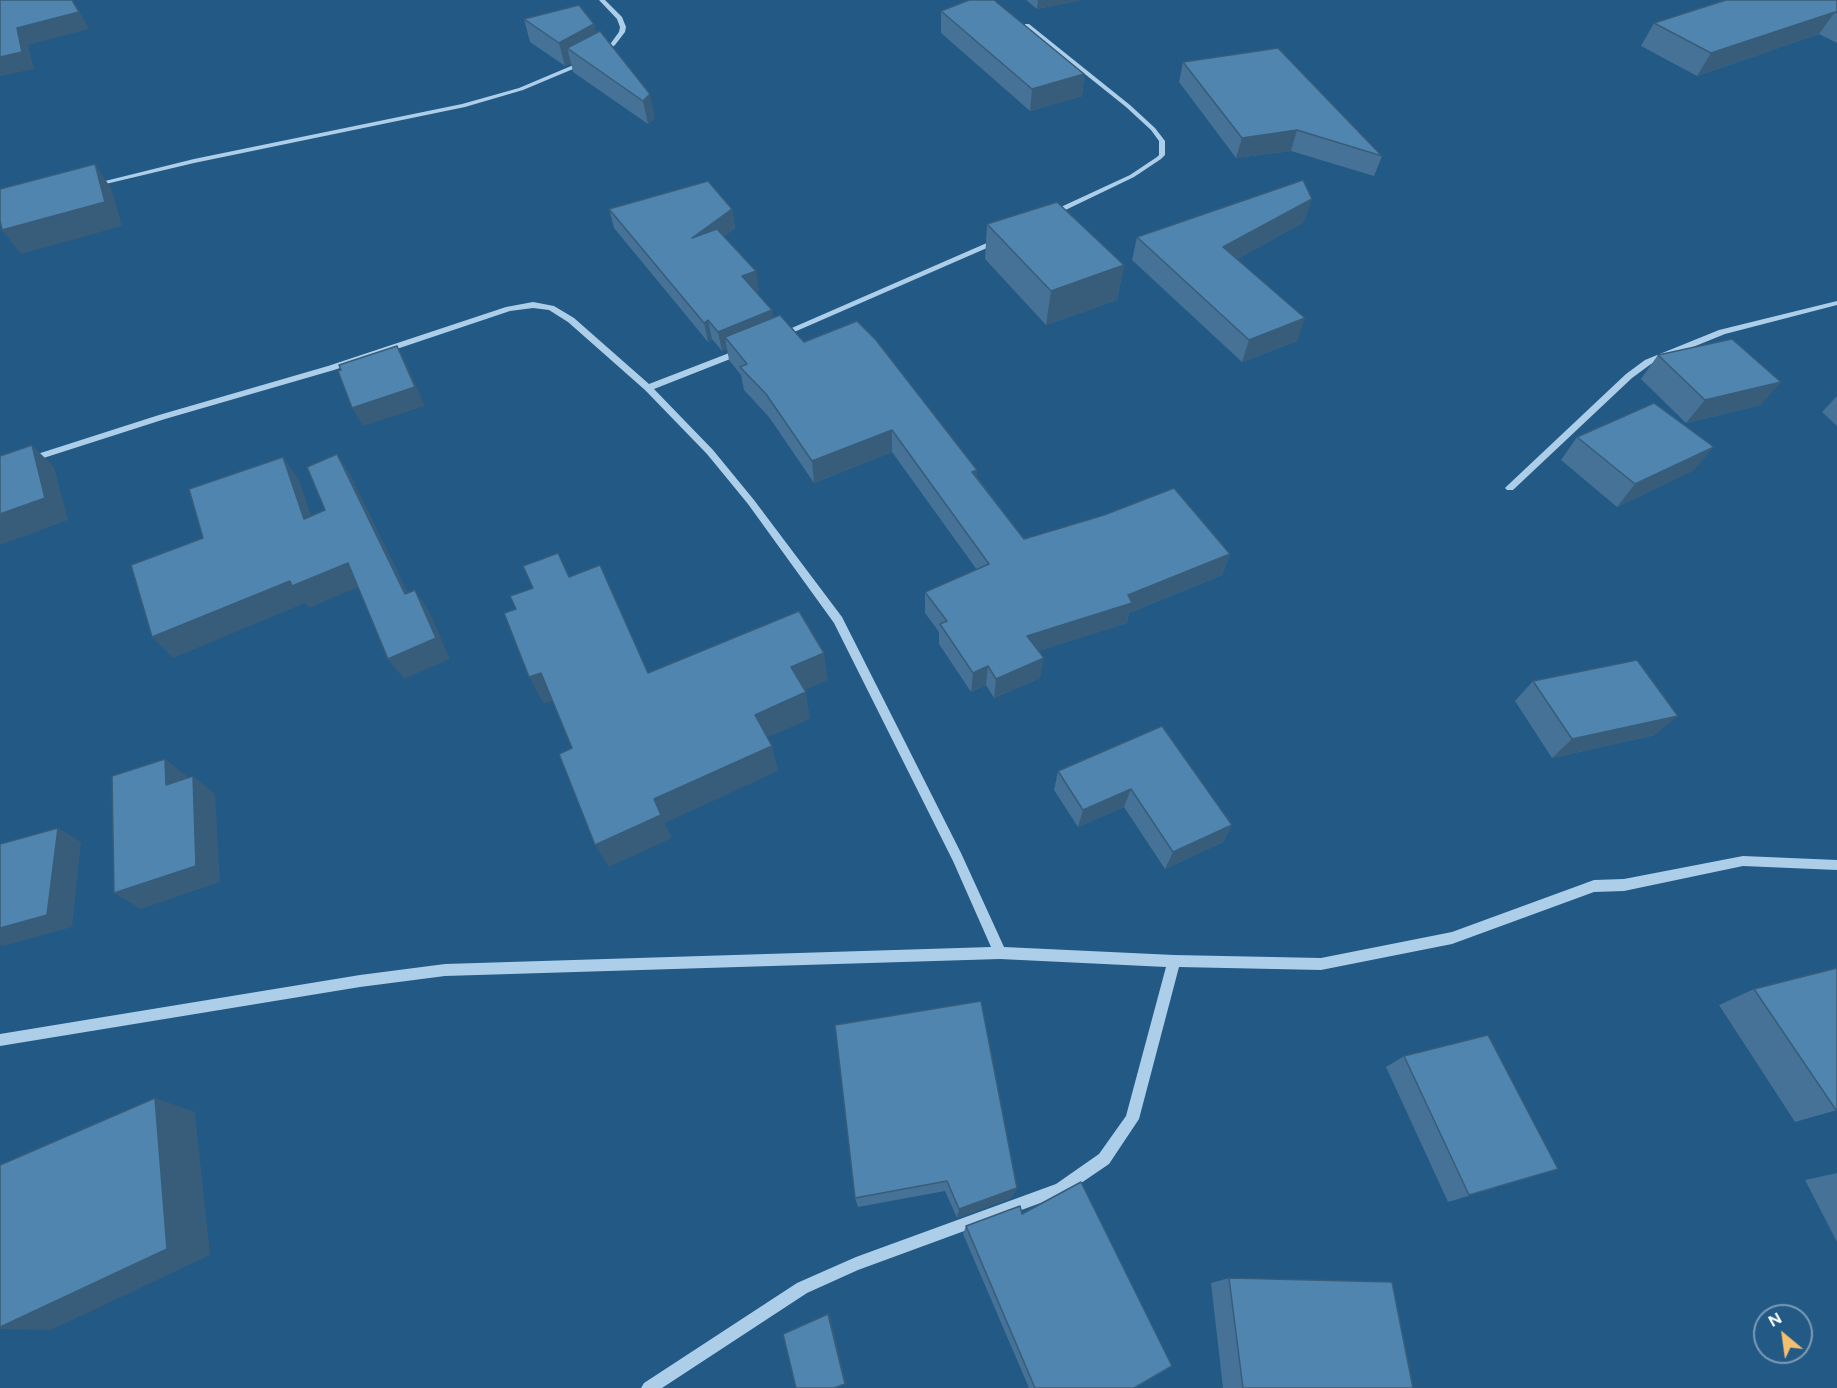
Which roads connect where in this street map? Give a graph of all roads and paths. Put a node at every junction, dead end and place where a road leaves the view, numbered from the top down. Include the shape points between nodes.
1 (602, 0) edge
2 (1027, 25) edge
3 (87, 187) edge
4 (1041, 220) edge
5 (1011, 235) edge
6 (1837, 303) edge
7 (773, 338) edge
8 (753, 346) edge
9 (648, 388) junction
10 (20, 462) edge
11 (1510, 488) dead end
12 (1837, 865) edge
13 (1000, 953) junction
14 (1174, 961) junction
15 (0, 1040) edge
16 (649, 1388) edge

1 - 3 street via 620,18 623,27 613,44 580,64 521,89 463,106
2 - 4 street via 1128,106 1162,141 1162,155 1132,176
5 - 7 street
6 - 11 street via 1722,332 1648,362
8 - 9 street
9 - 10 street via 571,320 550,308 532,305 466,322 331,368
9 - 13 street via 752,502 838,620 952,847
12 - 14 street via 1743,861 1624,885 1594,886 1452,938 1321,964
13 - 14 street
13 - 15 street via 445,970
14 - 16 street via 1132,1119 1104,1159 1060,1189 802,1287

